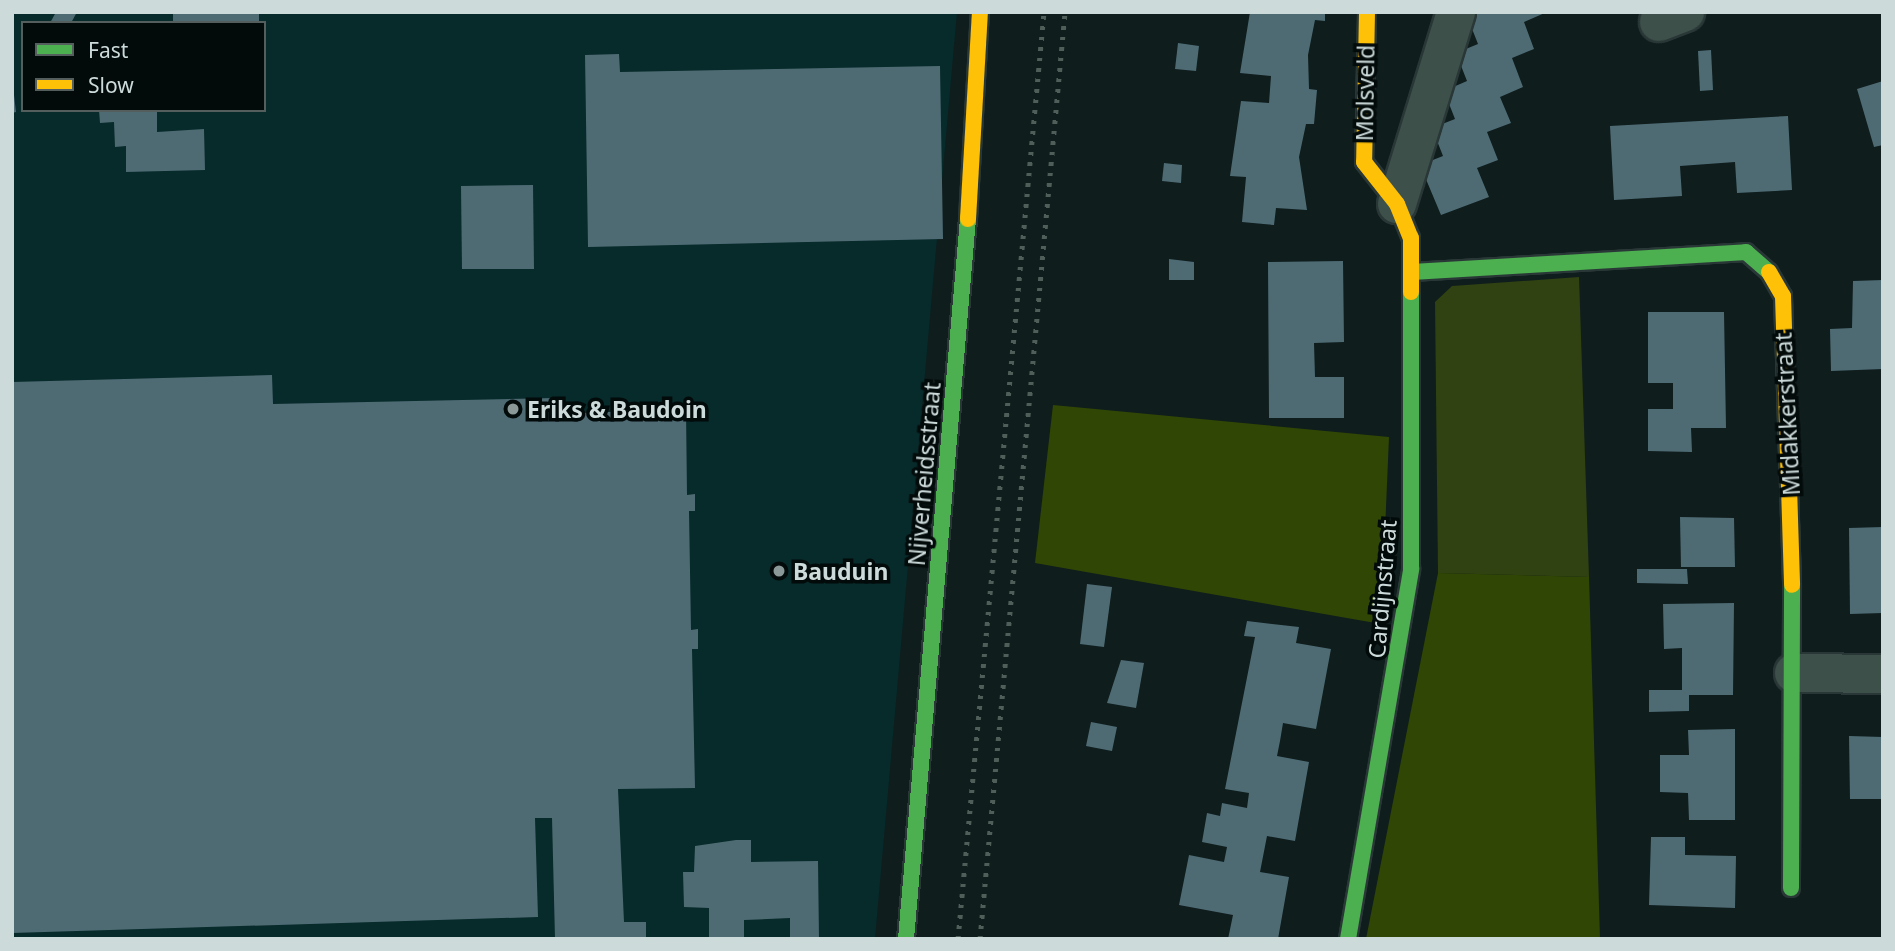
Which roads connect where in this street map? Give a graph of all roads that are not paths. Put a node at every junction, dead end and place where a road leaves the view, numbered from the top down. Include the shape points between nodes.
1 (980, 12) edge
2 (1367, 12) edge
3 (1456, 12) edge
4 (1397, 204) junction
5 (1411, 238) joint
6 (1412, 272) junction
7 (1794, 673) junction
8 (1883, 674) edge
9 (1791, 888) dead end
10 (906, 939) edge
11 (1348, 939) edge

1 - 10 street, Nijverheidsstraat via 964,286
2 - 4 street, Molsveld via 1364,162
3 - 4 street
4 - 5 street, Molsveld
5 - 6 street, Cardijnstraat
6 - 7 street, Midakkerstraat via 1746,253 1764,262 1783,296
6 - 11 street, Cardijnstraat via 1411,569
7 - 8 street
7 - 9 street, Midakkerstraat

